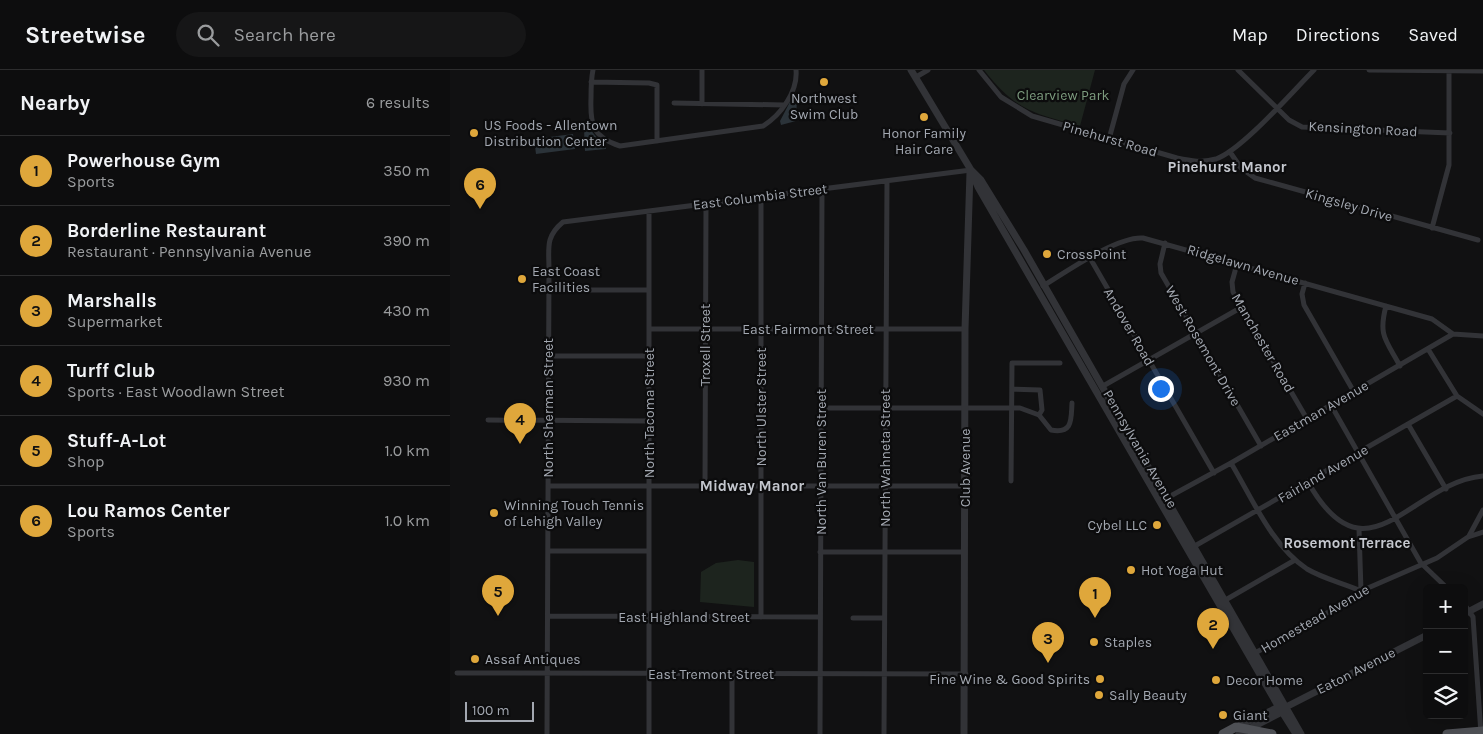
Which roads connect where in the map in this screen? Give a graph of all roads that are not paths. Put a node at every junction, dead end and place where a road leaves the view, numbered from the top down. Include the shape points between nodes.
1 (593, 70) edge
2 (702, 70) edge
3 (796, 70) edge
4 (912, 70) edge
5 (928, 70) edge
6 (979, 70) edge
7 (1133, 70) edge
8 (1238, 70) edge
9 (1314, 70) edge
10 (1368, 70) edge
11 (1449, 71) edge
12 (1483, 71) edge
13 (916, 77) junction
14 (591, 82) junction
15 (674, 103) dead end
16 (702, 104) junction
17 (784, 105) junction
18 (1276, 108) junction
19 (1450, 133) junction
20 (1109, 139) junction
21 (656, 141) junction
22 (1230, 152) junction
23 (971, 170) junction
24 (887, 181) junction
25 (980, 183) junction
26 (822, 190) junction
27 (761, 197) junction
28 (971, 203) junction
29 (706, 204) junction
30 (649, 211) junction
31 (1432, 228) junction
32 (552, 232) joint
33 (1478, 240) dead end
34 (1165, 243) junction
35 (1090, 258) junction
36 (1237, 264) junction
37 (1305, 283) junction
38 (1044, 285) junction
39 (1038, 289) junction
40 (548, 290) junction
41 (650, 290) junction
42 (1386, 306) junction
43 (1242, 307) junction
44 (650, 329) junction
45 (705, 329) junction
46 (761, 329) junction
47 (821, 329) junction
48 (885, 329) junction
49 (966, 329) junction
50 (1196, 334) junction
51 (1453, 334) junction
52 (1483, 336) edge
53 (1428, 349) junction
54 (548, 356) junction
55 (650, 356) junction
56 (1149, 360) junction
57 (1060, 363) dead end
58 (1400, 366) junction
59 (1103, 386) junction
60 (1012, 389) junction
61 (1354, 392) junction
62 (1457, 396) junction
63 (1072, 403) dead end
64 (1331, 405) junction
65 (821, 408) junction
66 (885, 408) junction
67 (966, 408) junction
68 (1012, 408) junction
69 (1039, 414) junction
70 (1483, 414) edge
71 (1307, 419) junction
72 (488, 420) dead end
73 (548, 420) junction
74 (649, 420) junction
75 (1408, 424) junction
76 (1261, 446) junction
77 (1358, 453) junction
78 (1232, 463) junction
79 (1214, 473) junction
80 (1483, 476) edge
81 (1011, 481) dead end
82 (1308, 482) junction
83 (548, 486) junction
84 (649, 486) junction
85 (705, 486) junction
86 (761, 486) junction
87 (885, 486) junction
88 (965, 486) junction
89 (820, 487) junction
90 (1446, 489) junction
91 (1164, 499) junction
92 (1259, 510) junction
93 (1483, 510) edge
94 (1395, 518) junction
95 (1359, 528) junction
96 (1483, 532) edge
97 (1468, 537) junction
98 (1192, 548) junction
99 (548, 551) junction
100 (649, 551) junction
101 (820, 552) junction
102 (884, 552) junction
103 (965, 552) junction
104 (1295, 560) junction
105 (1422, 565) junction
106 (1443, 584) edge
107 (1361, 591) junction
108 (1222, 602) junction
109 (1483, 604) edge
110 (1468, 612) edge
111 (1468, 614) edge
112 (548, 616) junction
113 (649, 616) junction
114 (761, 617) junction
115 (820, 617) junction
116 (853, 618) dead end
117 (884, 618) junction
118 (1423, 637) edge
119 (1255, 653) junction
120 (1476, 654) junction
121 (1483, 654) edge
122 (457, 673) dead end
123 (548, 674) junction
124 (649, 674) junction
125 (732, 674) junction
126 (820, 674) junction
127 (884, 674) junction
128 (966, 674) junction
129 (1282, 709) junction
130 (1248, 729) junction
131 (1238, 731) edge
132 (1482, 732) edge
133 (547, 734) edge
134 (649, 734) edge
135 (732, 734) edge
136 (820, 734) edge
137 (884, 734) edge
138 (964, 734) edge
139 (1223, 734) edge
140 (1272, 734) edge
141 (1296, 734) edge
142 (1301, 734) edge
143 (1447, 734) edge

1 - 14 street
2 - 16 street
3 - 17 street via 796,82
4 - 13 street, Pennsylvania Avenue
5 - 13 street
6 - 20 street, Pinehurst Road via 1001,97 1025,113
7 - 20 street via 1124,84
8 - 18 street, Kensington Road
9 - 18 street, Pinehurst Road
10 - 11 street
11 - 12 street
11 - 19 street
13 - 23 street, Pennsylvania Avenue
14 - 21 street via 591,121 597,134 620,146
14 - 21 street via 649,82 657,85
15 - 16 street
16 - 17 street
17 - 21 street via 773,120 756,128
18 - 19 street, Kensington Road via 1295,124 1308,128
18 - 22 street, Pinehurst Road
19 - 31 street via 1449,170
20 - 22 street, Pinehurst Road via 1188,161 1207,161
22 - 31 street, Kingsley Drive via 1240,168 1255,178
23 - 24 street, East Columbia Street
23 - 25 street, Pennsylvania Avenue
23 - 28 street, Club Avenue
24 - 26 street, East Columbia Street
24 - 48 street, North Wahneta Street
25 - 28 street, Club Avenue
25 - 38 street, Pennsylvania Avenue
25 - 39 street, Pennsylvania Avenue
26 - 27 street, East Columbia Street
26 - 47 street, North Van Buren Street
27 - 29 street, East Columbia Street
27 - 46 street, North Ulster Street
28 - 49 street, Club Avenue
29 - 30 street, East Columbia Street
29 - 45 street, Troxell Street
30 - 32 street, East Columbia Street via 563,222
30 - 41 street, North Tacoma Street
31 - 33 street, Kingsley Drive
32 - 40 street, North Sherman Street
34 - 35 street, Ridgelawn Avenue via 1132,238
34 - 36 street, Ridgelawn Avenue
34 - 50 street, West Rosemont Drive via 1161,273
35 - 38 street, Ridgelawn Avenue
35 - 56 street, Andover Road
36 - 37 street, Ridgelawn Avenue
36 - 43 street, Manchester Road via 1232,287
37 - 42 street, Ridgelawn Avenue
37 - 61 street via 1304,305
38 - 39 street, Ridgelawn Avenue
38 - 59 street, Pennsylvania Avenue
39 - 91 street, Pennsylvania Avenue
40 - 41 street
40 - 54 street, North Sherman Street
41 - 44 street, North Tacoma Street
42 - 51 street, Ridgelawn Avenue via 1436,321
42 - 58 street via 1382,333
43 - 50 street
43 - 71 street, Manchester Road
44 - 45 street, East Fairmont Street
44 - 55 street, North Tacoma Street
45 - 46 street, East Fairmont Street
45 - 85 street, Troxell Street
46 - 47 street, East Fairmont Street
46 - 86 street, North Ulster Street
47 - 48 street, East Fairmont Street
47 - 65 street, North Van Buren Street
48 - 49 street, East Fairmont Street
48 - 66 street, North Wahneta Street
49 - 67 street, Club Avenue
50 - 56 street
50 - 76 street, West Rosemont Drive
51 - 52 street
51 - 53 street, Eastman Avenue
53 - 58 street, Eastman Avenue
53 - 62 street
54 - 55 street
54 - 73 street, North Sherman Street
55 - 74 street, North Tacoma Street
56 - 59 street
56 - 79 street, Andover Road
57 - 60 street via 1012,363
58 - 61 street, Eastman Avenue
59 - 91 street, Pennsylvania Avenue
60 - 68 street
60 - 69 street via 1040,390 1042,410
61 - 64 street, Eastman Avenue
62 - 70 street
62 - 75 street, Fairland Avenue
63 - 69 street via 1067,430 1051,430
64 - 71 street, Eastman Avenue
64 - 77 street
65 - 66 street
65 - 89 street, North Van Buren Street
66 - 67 street
66 - 87 street, North Wahneta Street
67 - 68 street
67 - 88 street, Club Avenue
68 - 69 street
68 - 81 street
71 - 76 street, Eastman Avenue
72 - 73 street
73 - 74 street
73 - 83 street, North Sherman Street
74 - 84 street, North Tacoma Street
75 - 77 street, Fairland Avenue
75 - 90 street
76 - 78 street, Eastman Avenue
77 - 82 street, Fairland Avenue
77 - 94 street
78 - 79 street, Eastman Avenue
78 - 92 street
79 - 91 street, Eastman Avenue
80 - 90 street via 1466,479
82 - 92 street, Fairland Avenue
82 - 95 street via 1330,514 1344,524
83 - 84 street
83 - 99 street, North Sherman Street
84 - 85 street
84 - 100 street, North Tacoma Street
85 - 86 street
86 - 89 street
86 - 114 street, North Ulster Street
87 - 88 street
87 - 89 street
87 - 102 street, North Wahneta Street
88 - 103 street, Club Avenue
89 - 101 street, North Van Buren Street
90 - 94 street
91 - 98 street, Pennsylvania Avenue
92 - 98 street, Fairland Avenue
92 - 104 street
93 - 97 street
94 - 95 street via 1376,527
94 - 105 street
95 - 107 street
96 - 97 street, Homestead Avenue
97 - 105 street, Homestead Avenue
98 - 108 street, Pennsylvania Avenue
99 - 100 street
99 - 112 street, North Sherman Street
100 - 113 street, North Tacoma Street
101 - 102 street
101 - 115 street, North Van Buren Street
102 - 103 street
102 - 117 street, North Wahneta Street
103 - 128 street, Club Avenue
104 - 107 street via 1315,573
104 - 108 street
105 - 106 street
105 - 107 street, Homestead Avenue
107 - 119 street, Homestead Avenue
108 - 119 street, Pennsylvania Avenue
108 - 129 street, Pennsylvania Avenue
109 - 110 street
111 - 120 street via 1473,617
112 - 113 street, East Highland Street
112 - 123 street, North Sherman Street
113 - 114 street, East Highland Street
113 - 124 street, North Tacoma Street
114 - 115 street, East Highland Street
115 - 126 street, North Van Buren Street
116 - 117 street
117 - 127 street, North Wahneta Street
118 - 129 street, Eaton Avenue
119 - 129 street, Pennsylvania Avenue
120 - 121 street
120 - 132 street
122 - 123 street, East Tremont Street
123 - 124 street, East Tremont Street
123 - 133 street, North Sherman Street
124 - 125 street, East Tremont Street
124 - 134 street, North Tacoma Street
125 - 126 street, East Tremont Street
125 - 135 street
126 - 127 street, East Tremont Street
126 - 136 street, North Van Buren Street
127 - 128 street, East Tremont Street
127 - 137 street, North Wahneta Street
128 - 138 street, Club Avenue
129 - 130 street, Eaton Avenue
129 - 131 street, Eaton Avenue
129 - 141 street, Pennsylvania Avenue
129 - 142 street, Pennsylvania Avenue
130 - 131 main road
130 - 140 main road
131 - 139 main road
132 - 143 main road

